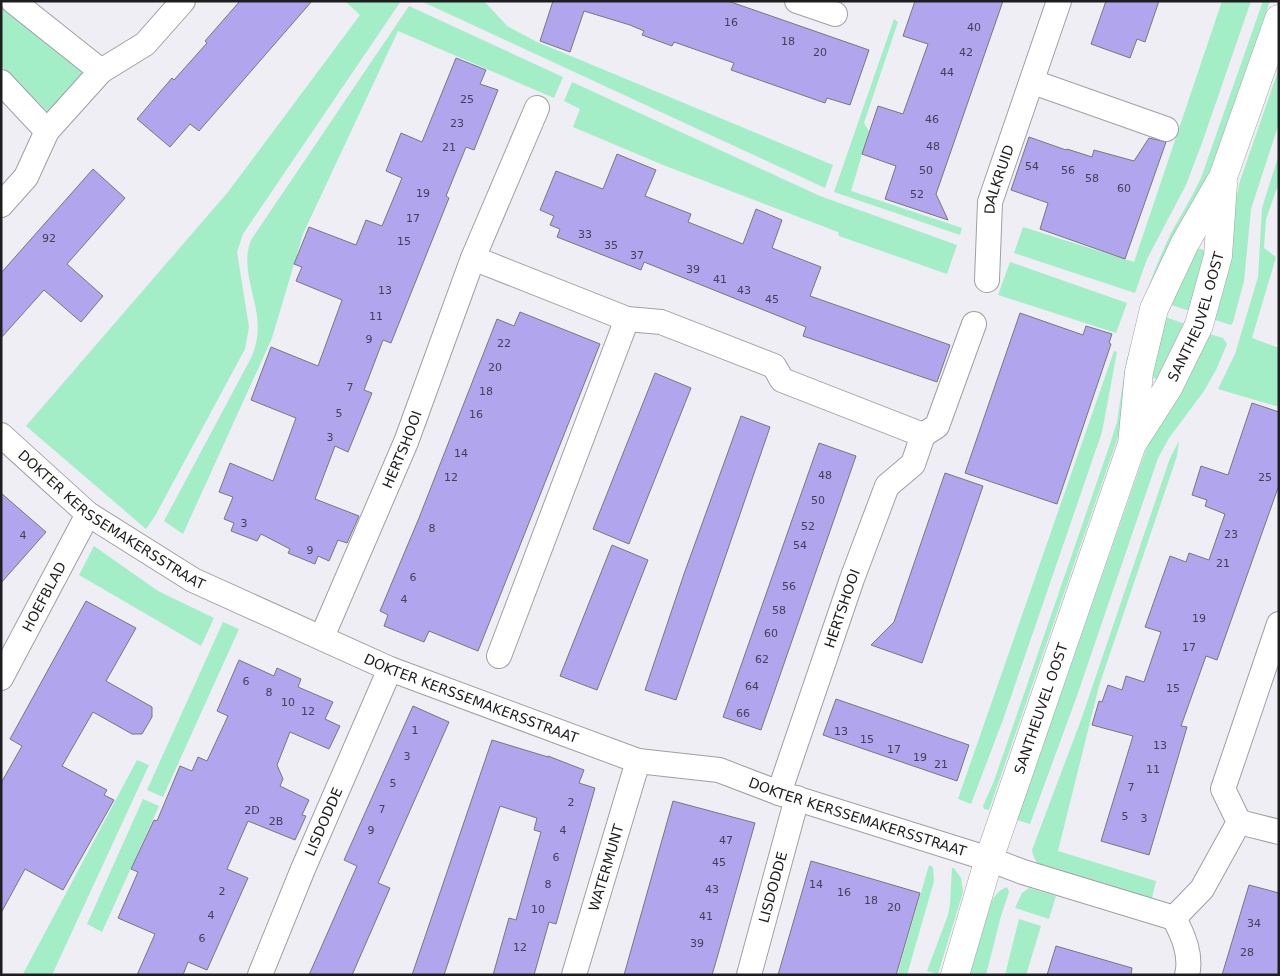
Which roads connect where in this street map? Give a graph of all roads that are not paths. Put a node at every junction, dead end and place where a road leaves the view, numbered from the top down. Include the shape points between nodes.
1 (13, 1) edge
2 (182, 1) edge
3 (797, 1) edge
4 (1060, 1) edge
5 (835, 14) dead end
6 (1279, 19) edge
7 (101, 71) junction
8 (1, 82) edge
9 (1033, 82) junction
10 (537, 108) dead end
11 (1166, 129) dead end
12 (47, 131) junction
13 (1223, 177) junction
14 (1, 205) edge
15 (473, 258) junction
16 (987, 280) dead end
17 (627, 319) junction
18 (974, 324) dead end
19 (1, 435) edge
20 (923, 435) junction
21 (1132, 444) junction
22 (88, 514) junction
23 (1279, 624) edge
24 (322, 637) junction
25 (499, 656) dead end
26 (390, 669) junction
27 (1, 678) edge
28 (638, 761) junction
29 (788, 796) junction
30 (1239, 822) junction
31 (1279, 832) edge
32 (989, 860) junction
33 (1174, 918) junction
34 (260, 975) edge
35 (574, 975) edge
36 (749, 975) edge
37 (955, 975) edge
38 (1187, 975) edge

1 - 7 street
2 - 7 street via 145,44
3 - 5 street
4 - 9 street, DALKRUID
6 - 13 street, SANTHEUVEL OOST
7 - 12 street
8 - 12 street
9 - 11 street
9 - 16 street, DALKRUID via 990,202
10 - 15 street, HERTSHOOI
12 - 14 street via 26,177
13 - 21 street, SANTHEUVEL OOST via 1185,243 1154,309 1139,372
13 - 21 street, SANTHEUVEL OOST via 1218,256 1198,325 1168,388
15 - 17 street
15 - 24 street, HERTSHOOI via 406,442
17 - 20 street via 661,322 774,366 782,380
17 - 25 street
18 - 20 street, HERTSHOOI via 937,426
19 - 22 street, DOKTER KERSSEMAKERSSTRAAT
20 - 29 street, HERTSHOOI via 913,464 887,486 852,579
21 - 32 street, SANTHEUVEL OOST
22 - 24 street, DOKTER KERSSEMAKERSSTRAAT via 193,580
22 - 27 street, HOEFBLAD
23 - 30 street via 1224,789
24 - 26 street, DOKTER KERSSEMAKERSSTRAAT
26 - 28 street, DOKTER KERSSEMAKERSSTRAAT
26 - 34 street, LISDODDE
28 - 29 street, DOKTER KERSSEMAKERSSTRAAT via 718,770
28 - 35 street, WATERMUNT
29 - 32 street, DOKTER KERSSEMAKERSSTRAAT
29 - 36 street, LISDODDE
30 - 31 street
30 - 33 street via 1202,890
32 - 33 street, DOKTER KERSSEMAKERSSTRAAT
32 - 37 street, SANTHEUVEL OOST
33 - 38 street via 1184,939 1190,966

